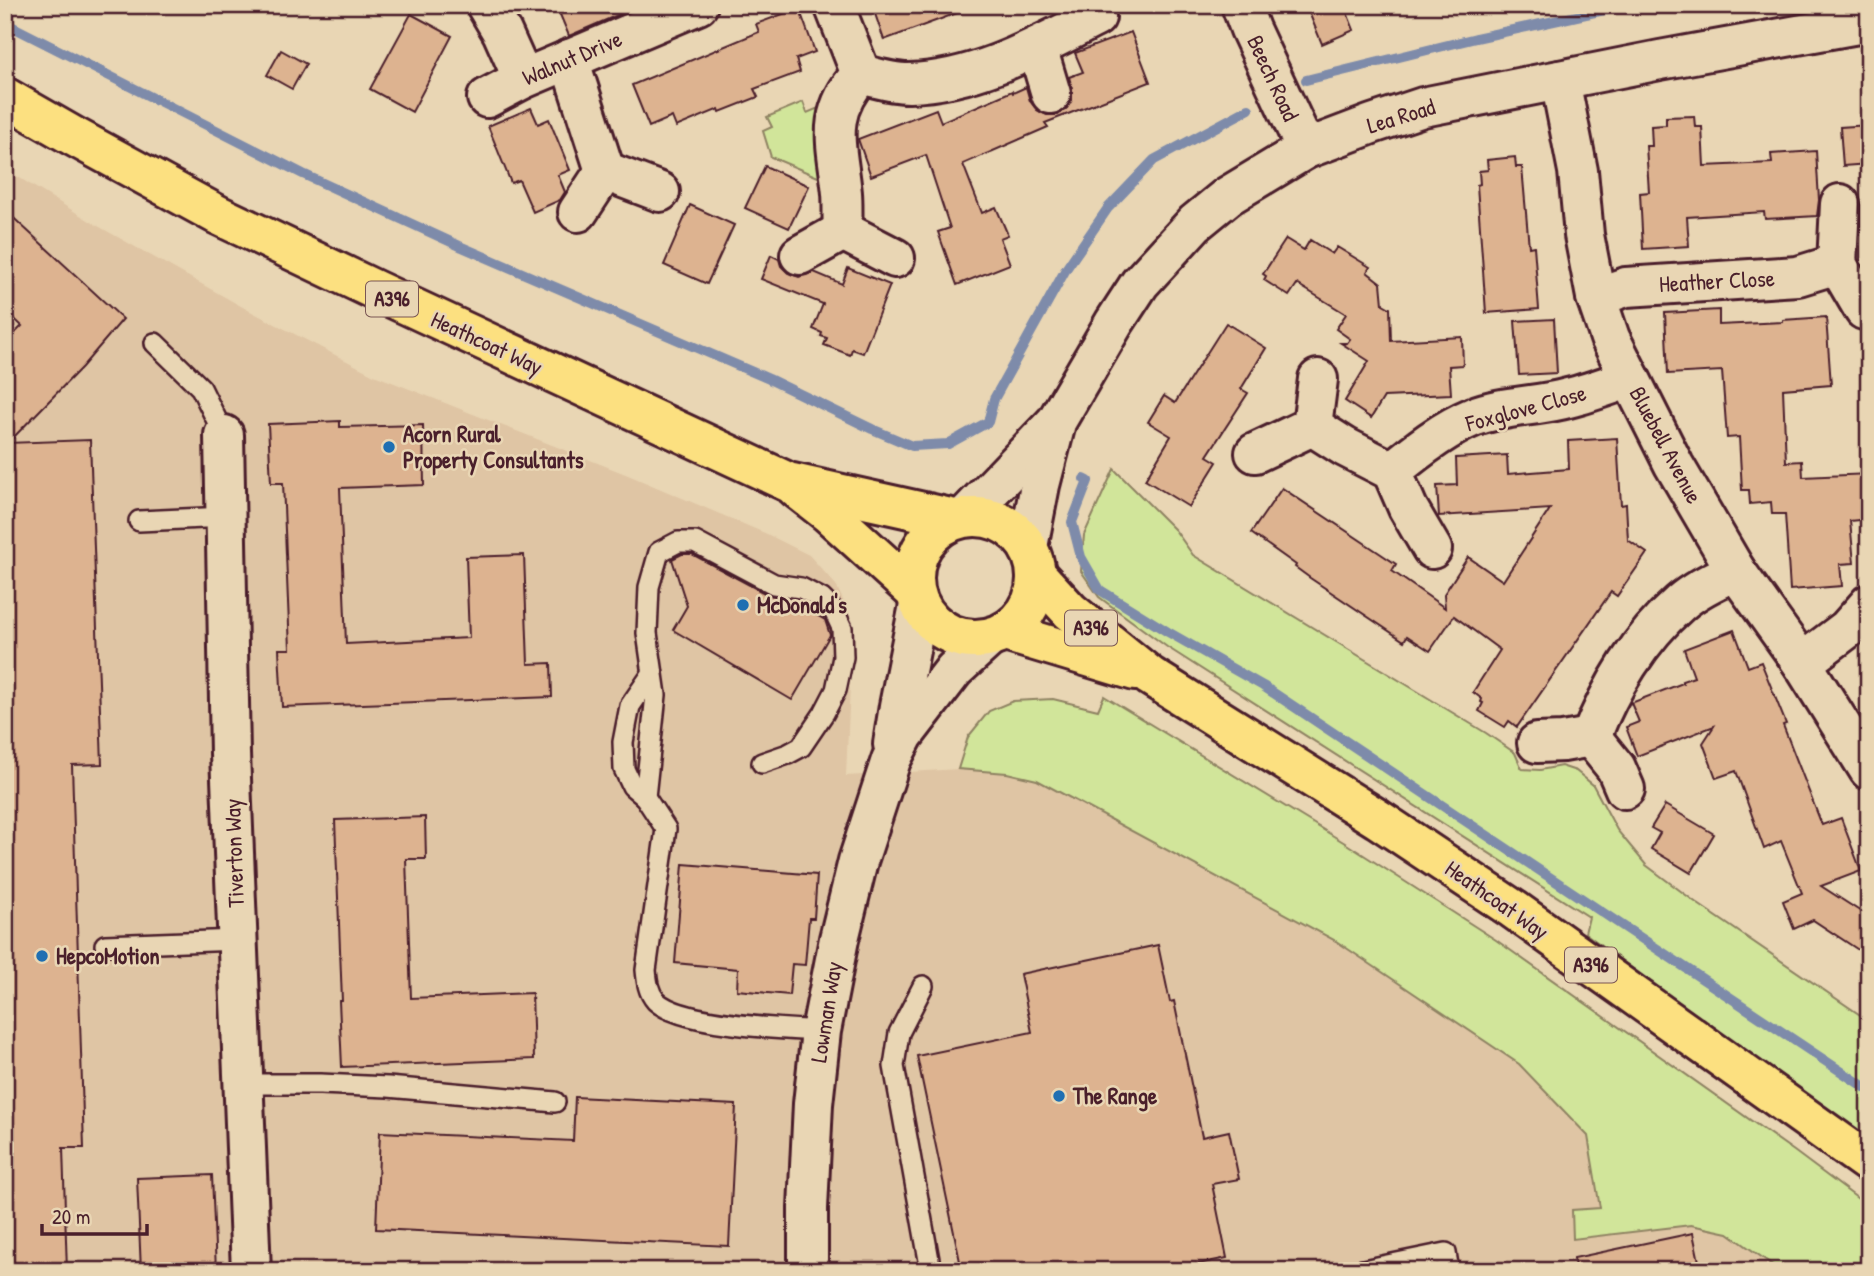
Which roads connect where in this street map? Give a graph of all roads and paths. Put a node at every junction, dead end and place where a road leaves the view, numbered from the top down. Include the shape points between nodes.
1 (486, 5) edge
2 (698, 5) edge
3 (834, 5) edge
4 (1241, 5) edge
5 (1096, 17) dead end
6 (1869, 22) edge
7 (1037, 47) junction
8 (569, 59) junction
9 (861, 74) junction
10 (523, 79) junction
11 (1560, 80) junction
12 (1051, 94) dead end
13 (5, 97) edge
14 (487, 98) dead end
15 (1306, 149) junction
16 (605, 171) junction
17 (660, 191) dead end
18 (1840, 204) dead end
19 (578, 212) dead end
20 (843, 231) junction
21 (800, 255) dead end
22 (895, 258) dead end
23 (1837, 264) junction
24 (1596, 297) junction
25 (1864, 310) dead end
26 (155, 343) dead end
27 (1630, 378) junction
28 (1318, 379) dead end
29 (1056, 422) junction
30 (1312, 426) junction
31 (223, 435) joint
32 (1255, 453) dead end
33 (1392, 471) junction
34 (788, 482) junction
35 (226, 517) junction
36 (960, 518) junction
37 (139, 521) dead end
38 (1432, 549) dead end
39 (1032, 561) junction
40 (1736, 571) junction
41 (917, 598) junction
42 (1869, 604) edge
43 (996, 636) junction
44 (1802, 663) junction
45 (1150, 676) junction
46 (1591, 737) junction
47 (1537, 743) dead end
48 (891, 760) junction
49 (762, 763) dead end
50 (1869, 770) edge
51 (1625, 789) dead end
52 (238, 940) junction
53 (105, 945) dead end
54 (923, 986) dead end
55 (821, 1031) junction
56 (243, 1084) junction
57 (555, 1102) dead end
58 (1869, 1163) edge
59 (251, 1271) edge
60 (808, 1271) edge
61 (931, 1271) edge
62 (1358, 1271) edge
63 (1449, 1271) edge

1 - 10 street
2 - 8 street, Walnut Drive
3 - 9 street
4 - 15 street, Beech Road
5 - 7 street
6 - 11 street, Lea Road
7 - 9 street via 987,68 929,81 906,83
7 - 12 street
8 - 10 street, Walnut Drive
8 - 16 street
9 - 20 street via 848,89 834,132
10 - 14 street, Walnut Drive
11 - 15 street, Lea Road via 1423,107
11 - 24 street, Bluebell Avenue
13 - 34 main road, Heathcoat Way / A396 via 230,220
15 - 29 street, Lea Road via 1228,196 1195,223 1140,283
16 - 17 street
16 - 19 street
18 - 23 street
20 - 21 street
20 - 22 street
23 - 24 street, Heather Close via 1798,276 1626,287
23 - 25 street
24 - 27 street, Bluebell Avenue
26 - 31 lane via 201,388
27 - 33 street, Foxglove Close via 1567,399 1474,417
27 - 40 street, Bluebell Avenue
28 - 30 street
29 - 36 street, Lea Road
29 - 39 street, Lea Road via 1040,485
30 - 32 street
30 - 33 street
31 - 35 street, Tiverton Way
33 - 38 street
34 - 36 main road, Heathcoat Way / A396
34 - 41 main road, Heathcoat Way / A396 via 828,513
35 - 37 lane
35 - 52 street, Tiverton Way
36 - 39 main road via 983,517 1001,523 1016,533
36 - 41 main road via 939,528 917,556 913,574
39 - 43 main road via 1035,591 1029,608 1019,622
39 - 45 main road, Heathcoat Way / A396 via 1070,611
40 - 44 street, Bluebell Avenue
40 - 46 street via 1681,602 1649,637 1624,670
41 - 43 main road via 930,622 947,634 967,640
41 - 48 street, Lowman Way
42 - 44 street via 1847,629
43 - 45 main road, Heathcoat Way / A396
43 - 48 street, Lowman Way via 954,670 904,735
44 - 50 street, Bluebell Avenue
45 - 58 main road, Heathcoat Way / A396 via 1513,909
46 - 47 street
46 - 51 street via 1616,768
48 - 55 street, Lowman Way via 858,861
49 - 55 lane via 801,747 824,713 836,690 843,657 842,628 822,599 801,588 774,584 695,542 678,542 659,552 649,587 647,633 656,695 645,797 666,829 646,970 648,989 671,1011 716,1022
52 - 53 lane
52 - 56 street, Tiverton Way
54 - 61 lane via 899,1033 894,1066
55 - 60 street, Lowman Way via 813,1104
56 - 57 lane via 388,1087
56 - 59 street, Tiverton Way
62 - 63 lane via 1446,1253

